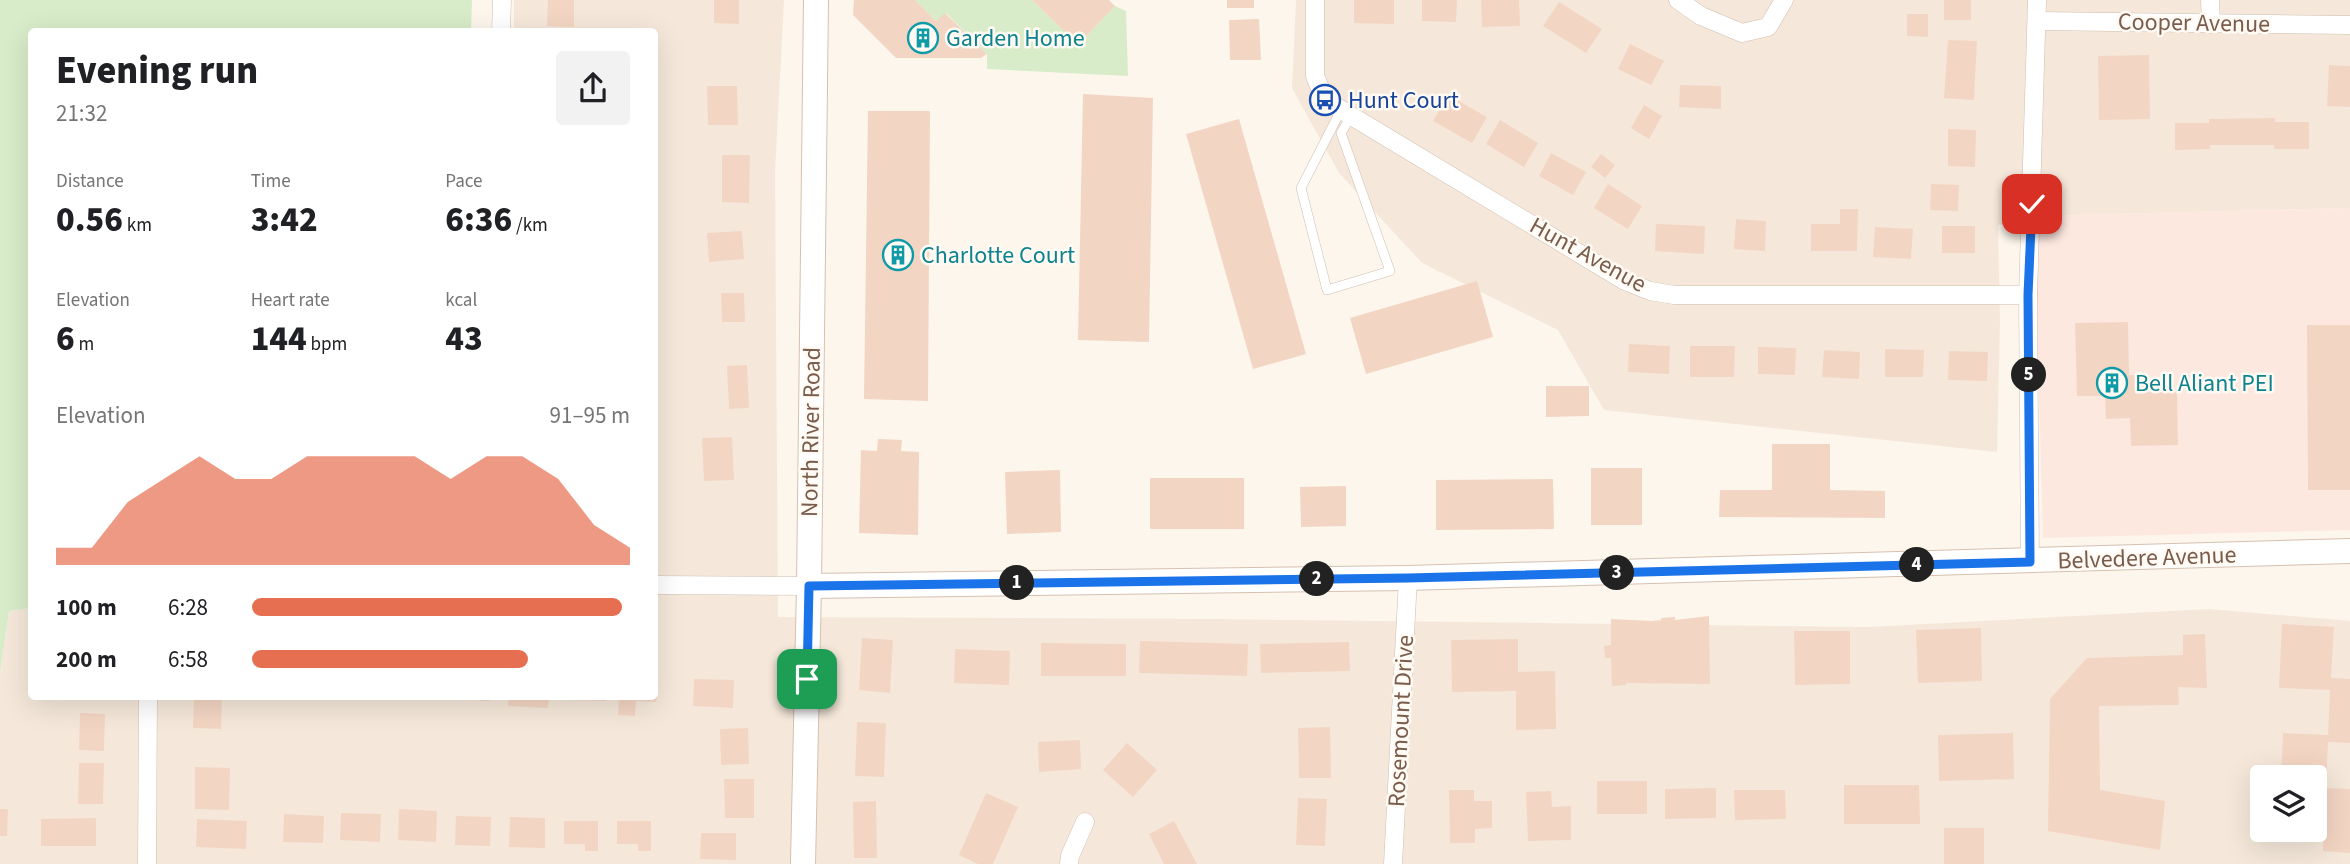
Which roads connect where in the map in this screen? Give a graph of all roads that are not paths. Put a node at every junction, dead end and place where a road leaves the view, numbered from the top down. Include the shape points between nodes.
1 (502, 0) edge
2 (817, 0) edge
3 (1315, 0) edge
4 (1678, 0) edge
5 (1784, 0) edge
6 (2038, 0) edge
7 (2210, 0) edge
8 (2038, 21) junction
9 (2211, 24) junction
10 (2350, 25) edge
11 (501, 28) edge
12 (1346, 113) junction
13 (2028, 295) junction
14 (2350, 551) edge
15 (2030, 562) junction
16 (1408, 578) junction
17 (658, 585) edge
18 (809, 586) junction
19 (148, 700) edge
20 (1085, 822) dead end
21 (147, 864) edge
22 (803, 864) edge
23 (1069, 864) edge
24 (1393, 864) edge

1 - 11 street
2 - 18 main road, North River Road
3 - 12 street, Hunt Avenue via 1315,76 1325,100
4 - 5 street via 1701,16 1742,33 1768,27
6 - 8 street
7 - 9 street
8 - 9 street, Cooper Avenue
8 - 13 street
9 - 10 street, Cooper Avenue
12 - 12 lane via 1301,188 1327,290 1390,271 1341,133
12 - 13 street, Hunt Avenue via 1625,281 1650,291 1687,295
13 - 15 street
14 - 15 main road, Belvedere Avenue
15 - 16 main road, Belvedere Avenue
16 - 18 main road, Belvedere Avenue
16 - 24 street, Rosemount Drive
17 - 18 street
18 - 22 main road, North River Road
19 - 21 street
20 - 23 street

